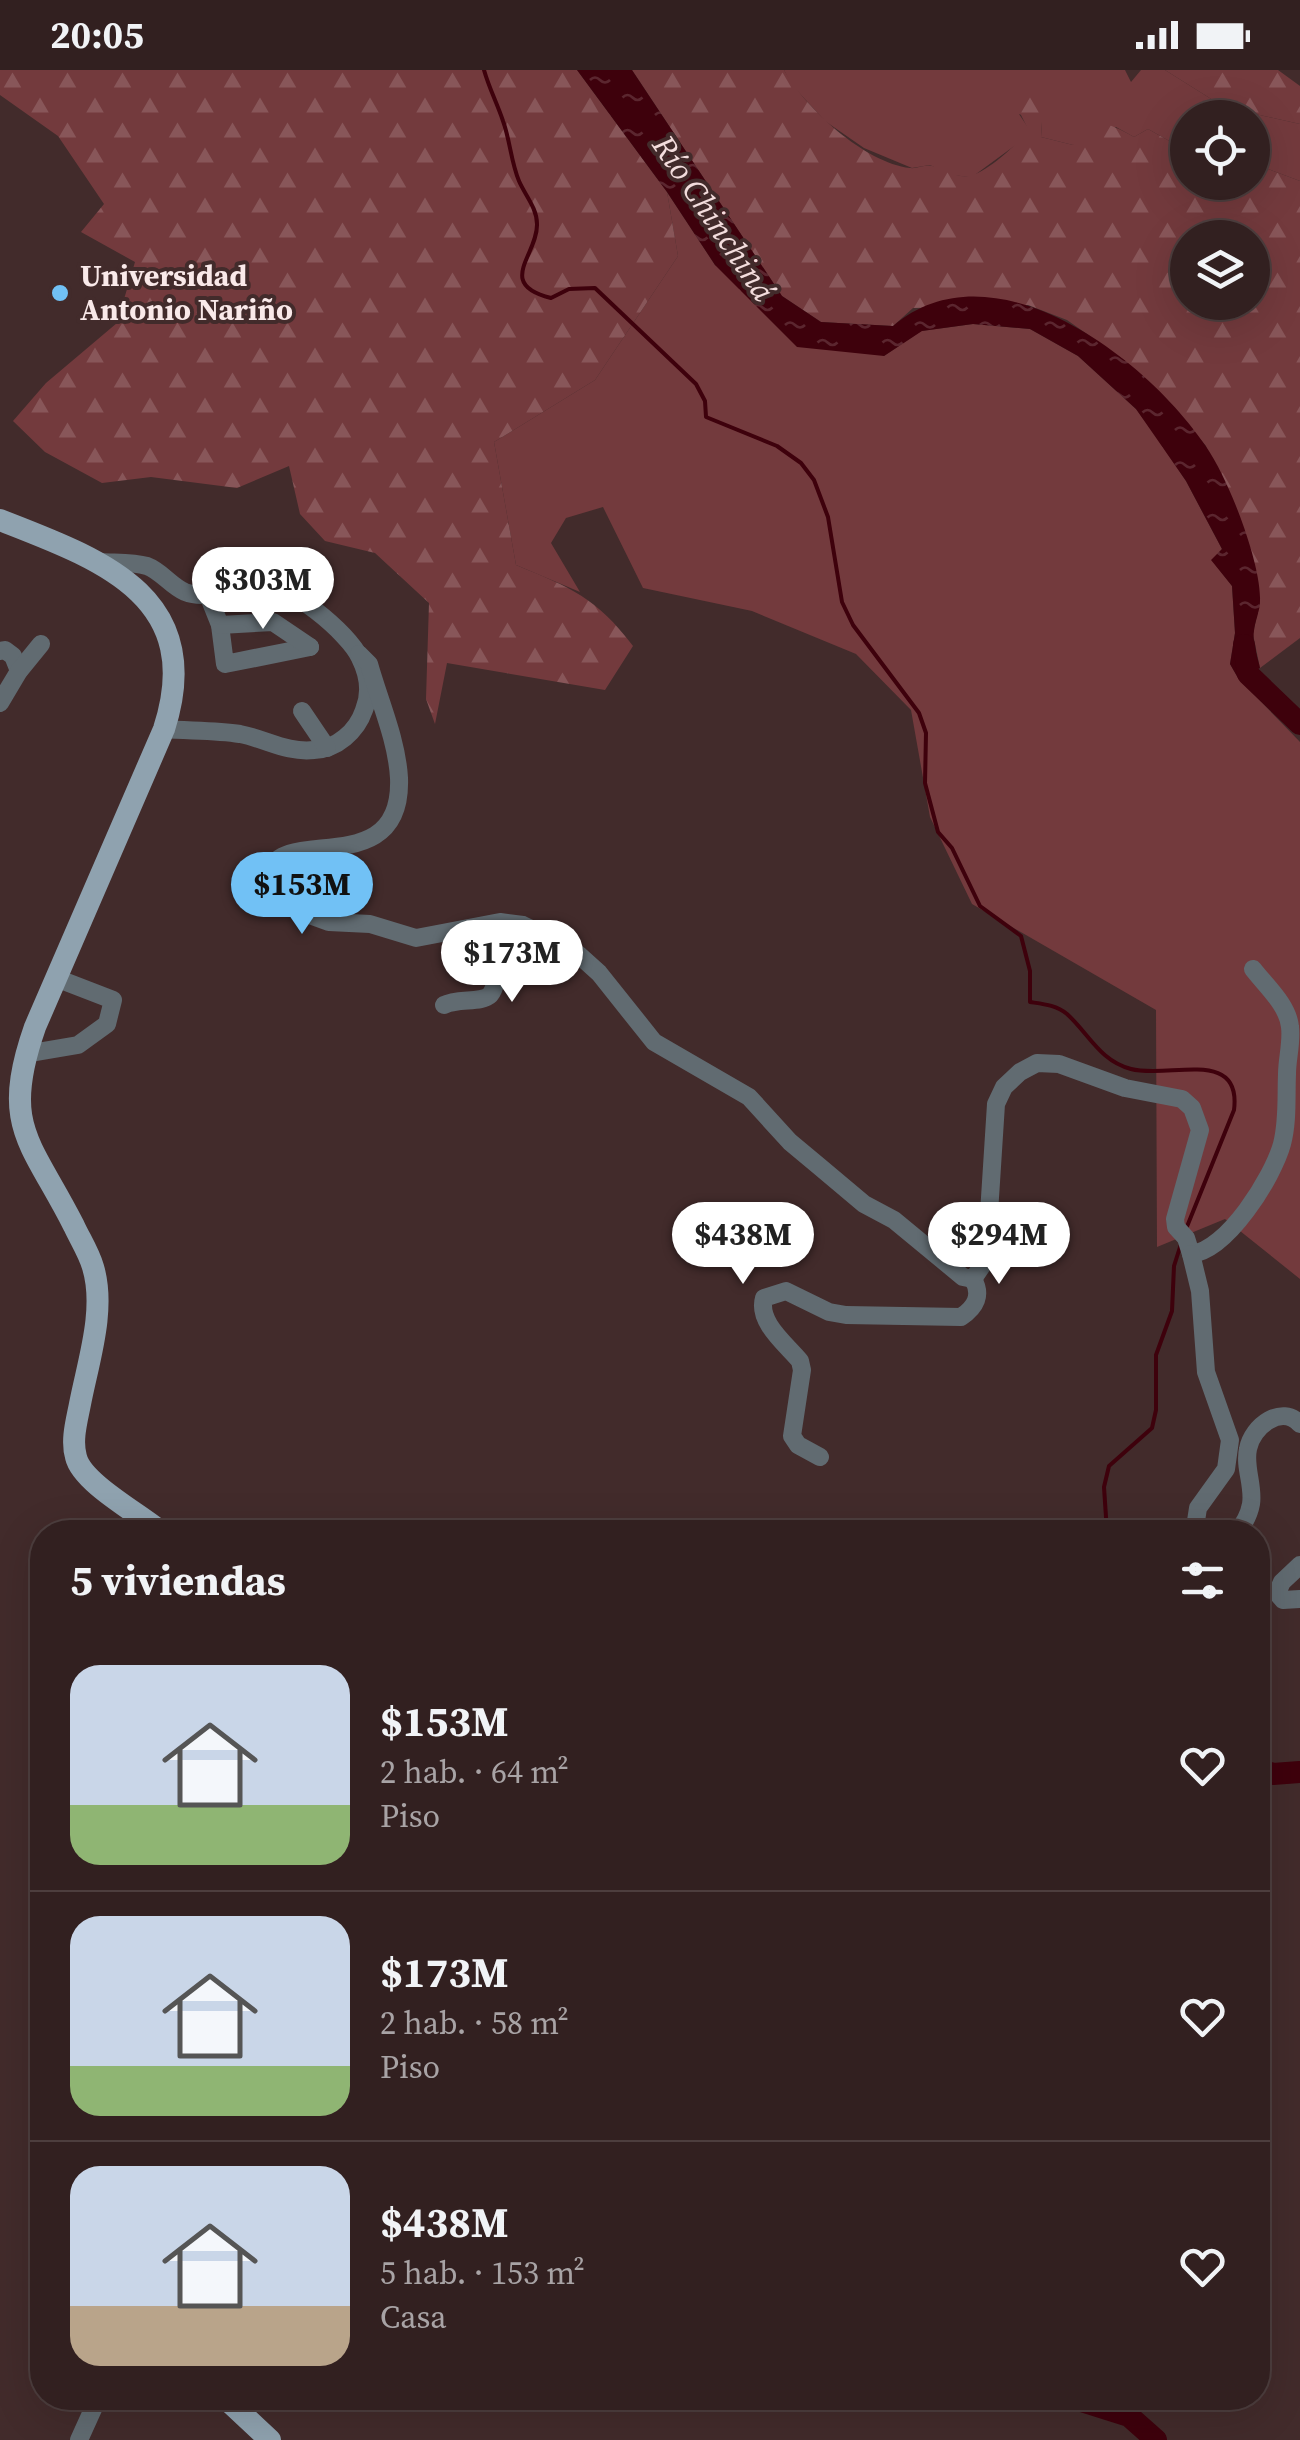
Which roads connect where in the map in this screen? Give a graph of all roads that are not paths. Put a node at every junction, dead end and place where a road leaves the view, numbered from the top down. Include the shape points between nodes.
1 (0, 520) edge
2 (101, 562) junction
3 (208, 595) junction
4 (220, 625) junction
5 (41, 644) dead end
6 (0, 651) edge
7 (359, 654) junction
8 (19, 671) junction
9 (0, 703) edge
10 (302, 711) dead end
11 (164, 729) junction
12 (327, 748) junction
13 (552, 939) junction
14 (1253, 969) dead end
15 (56, 978) junction
16 (444, 1005) dead end
17 (25, 1054) junction
18 (1191, 1254) junction
19 (972, 1279) junction
20 (1300, 1424) edge
21 (820, 1457) dead end
22 (145, 1520) edge
23 (1196, 1520) edge
24 (1245, 1520) edge
25 (1300, 1566) edge
26 (1300, 1599) edge
27 (93, 2410) edge
28 (237, 2410) edge
29 (267, 2439) edge
30 (79, 2440) edge

1 - 2 main road
2 - 3 street via 147,566 185,592
2 - 11 main road via 150,602 167,639 174,691
3 - 4 street
3 - 7 street via 261,583 276,587 310,606
4 - 4 street via 272,622 310,647 225,664
5 - 8 street
6 - 8 street via 13,656
7 - 12 street via 368,686 364,710 352,732
7 - 13 street via 369,664 395,755 396,810 389,826 372,837 282,854 271,869 277,881 307,914 329,922 370,924 416,938 500,922
8 - 9 street
10 - 12 street
11 - 12 street via 241,734 296,750
11 - 15 main road
13 - 16 street via 533,939 516,951 483,999
13 - 19 street via 598,973 654,1042 749,1097 790,1142 864,1204
14 - 18 street via 1286,1011 1290,1028 1282,1146 1246,1210 1212,1246
15 - 17 main road
15 - 17 street via 113,1000 107,1024 78,1045
17 - 22 main road via 18,1104 26,1141 94,1270 94,1331 76,1456 88,1477
18 - 19 street via 1177,1226 1200,1130 1192,1108 1168,1094 1037,1063 1004,1086 996,1104 986,1260
18 - 23 street via 1206,1372 1230,1440 1226,1470
19 - 21 street via 977,1300 960,1317 846,1315 786,1291 764,1298 766,1318 802,1370 792,1436
20 - 24 street via 1286,1415 1274,1417 1253,1435 1247,1458 1252,1500
25 - 26 street via 1277,1593 1283,1600
27 - 30 street
28 - 29 main road

